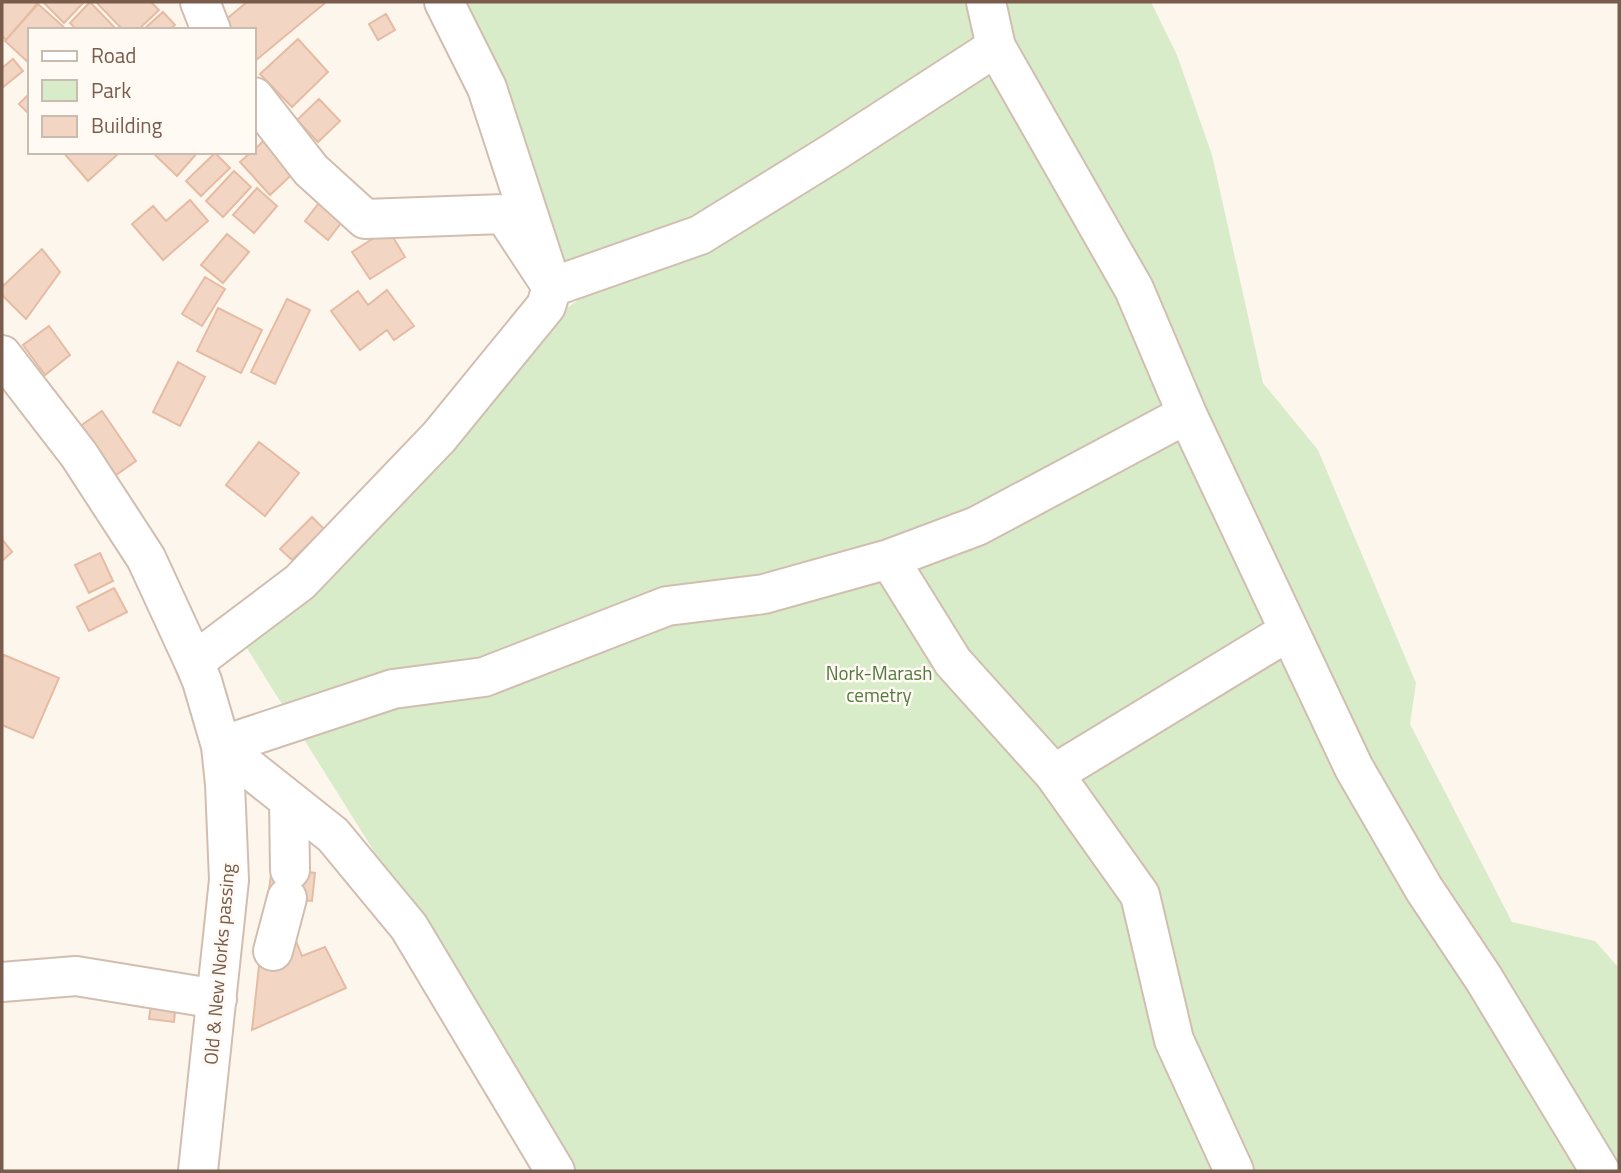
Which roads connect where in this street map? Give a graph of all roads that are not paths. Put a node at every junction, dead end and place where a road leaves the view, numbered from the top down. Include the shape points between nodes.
1 (200, 2) edge
2 (444, 2) edge
3 (986, 2) edge
4 (210, 28) edge
5 (996, 47) junction
6 (256, 100) edge
7 (552, 287) junction
8 (2, 355) edge
9 (1187, 414) junction
10 (889, 559) junction
11 (1289, 631) junction
12 (194, 662) junction
13 (221, 746) junction
14 (1054, 774) junction
15 (289, 800) junction
16 (273, 951) dead end
17 (2, 982) edge
18 (217, 999) junction
19 (198, 1171) edge
20 (555, 1171) edge
21 (1234, 1171) edge
22 (1600, 1171) edge

1 - 4 street
2 - 7 street via 486,88
3 - 5 street
5 - 7 street via 700,235
5 - 9 street via 1134,289
6 - 7 street via 312,170 365,219 504,214
7 - 12 street via 546,306 439,438 300,583
8 - 12 street, Old & New Norks passing via 79,455 146,558
9 - 10 street via 977,526
9 - 11 street
10 - 13 street via 764,594 667,606 484,677 393,689
10 - 14 street via 953,662
11 - 14 street
11 - 22 street via 1354,768
12 - 13 street, Old & New Norks passing
13 - 15 street
13 - 18 street, Old & New Norks passing via 229,880
14 - 21 street via 1140,895 1174,1040
15 - 16 street via 289,884
15 - 20 street via 332,835 408,927
17 - 18 street via 76,976
18 - 19 street, Old & New Norks passing

